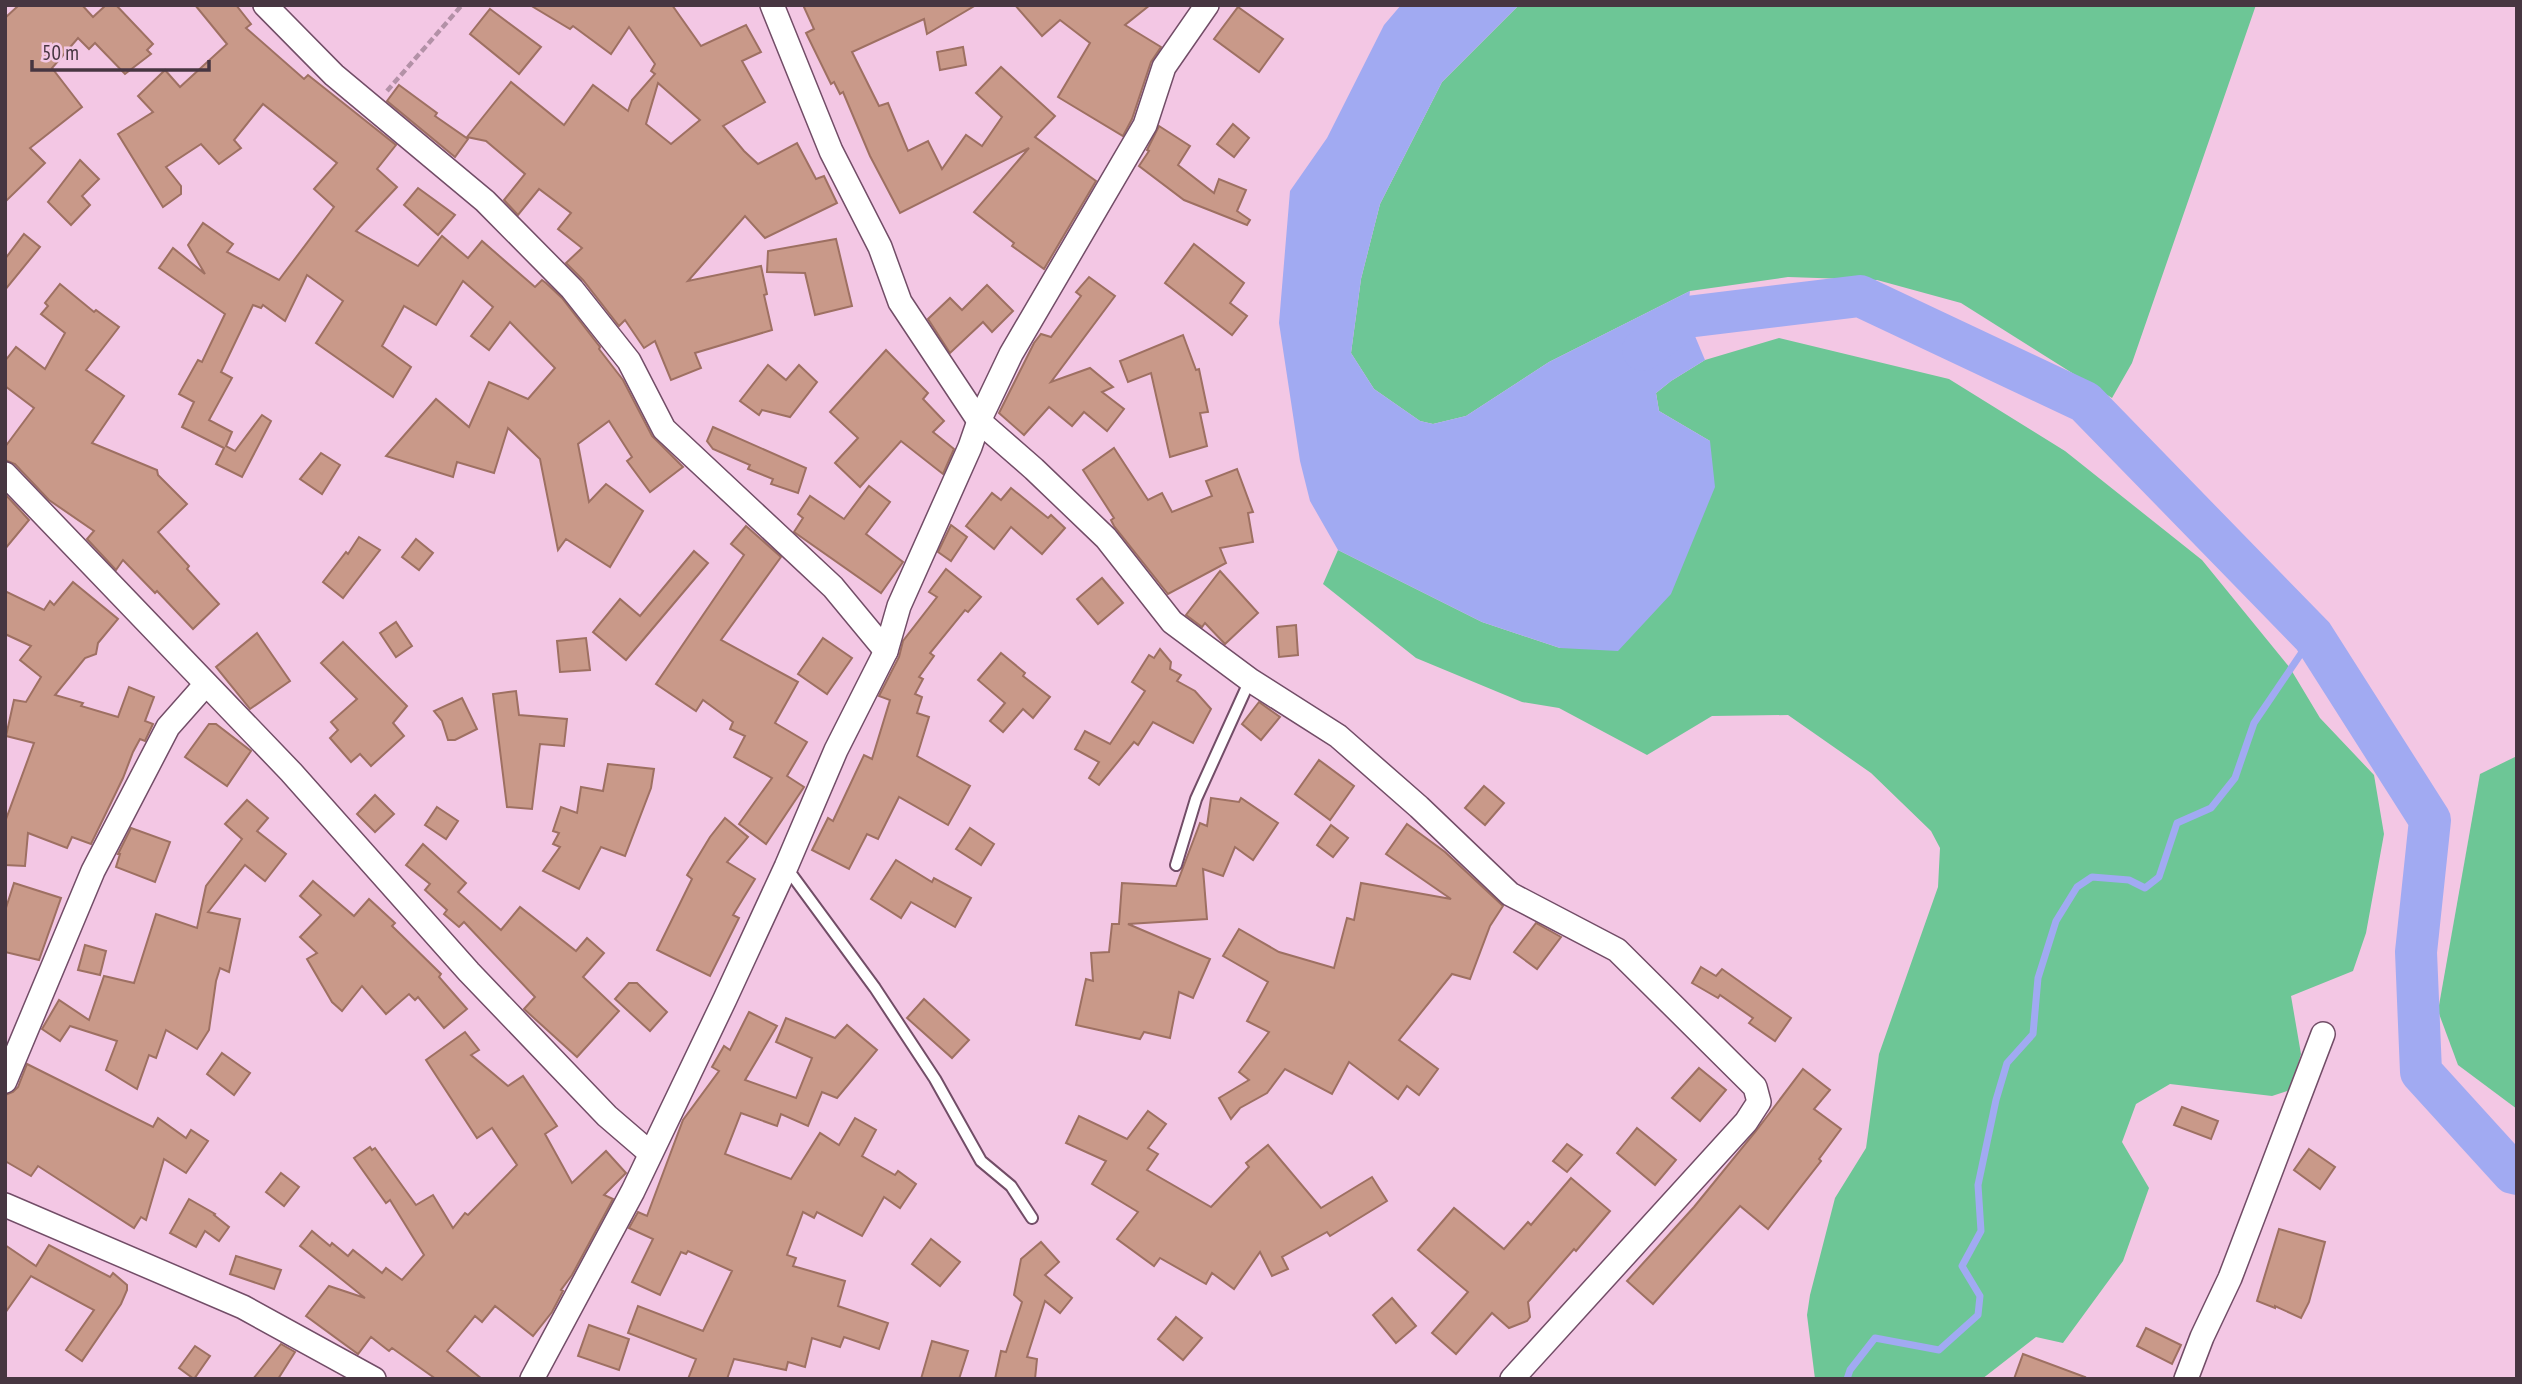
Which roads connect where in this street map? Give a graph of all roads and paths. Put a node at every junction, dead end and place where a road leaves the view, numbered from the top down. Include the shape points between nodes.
1 (265, 5) edge
2 (462, 5) edge
3 (772, 5) edge
4 (1207, 5) edge
5 (372, 107) junction
6 (979, 421) junction
7 (5, 474) edge
8 (886, 651) junction
9 (1250, 680) junction
10 (206, 684) junction
11 (1176, 865) dead end
12 (786, 867) junction
13 (2323, 1034) dead end
14 (5, 1081) edge
15 (650, 1153) junction
16 (5, 1205) edge
17 (1032, 1218) dead end
18 (374, 1379) edge
19 (532, 1379) edge
20 (1512, 1379) edge
21 (2186, 1379) edge

1 - 5 street
2 - 5 path
3 - 6 street via 831,152 880,247 900,302
4 - 6 street via 1164,67 1145,125 1011,354
5 - 8 street via 485,201 572,289 629,361 664,429 833,587
6 - 8 street via 899,606
6 - 9 street via 1106,538 1172,622
7 - 10 street
8 - 12 street via 836,750
9 - 11 lane via 1196,799
9 - 20 street via 1338,736 1510,894 1617,950 1755,1087 1759,1102 1746,1122
10 - 14 street via 168,727 93,871
10 - 15 street via 469,972 607,1116
12 - 15 street
12 - 17 lane via 875,988 935,1079 981,1161 1011,1186
13 - 21 street via 2230,1278
15 - 19 street
16 - 18 street via 243,1307

